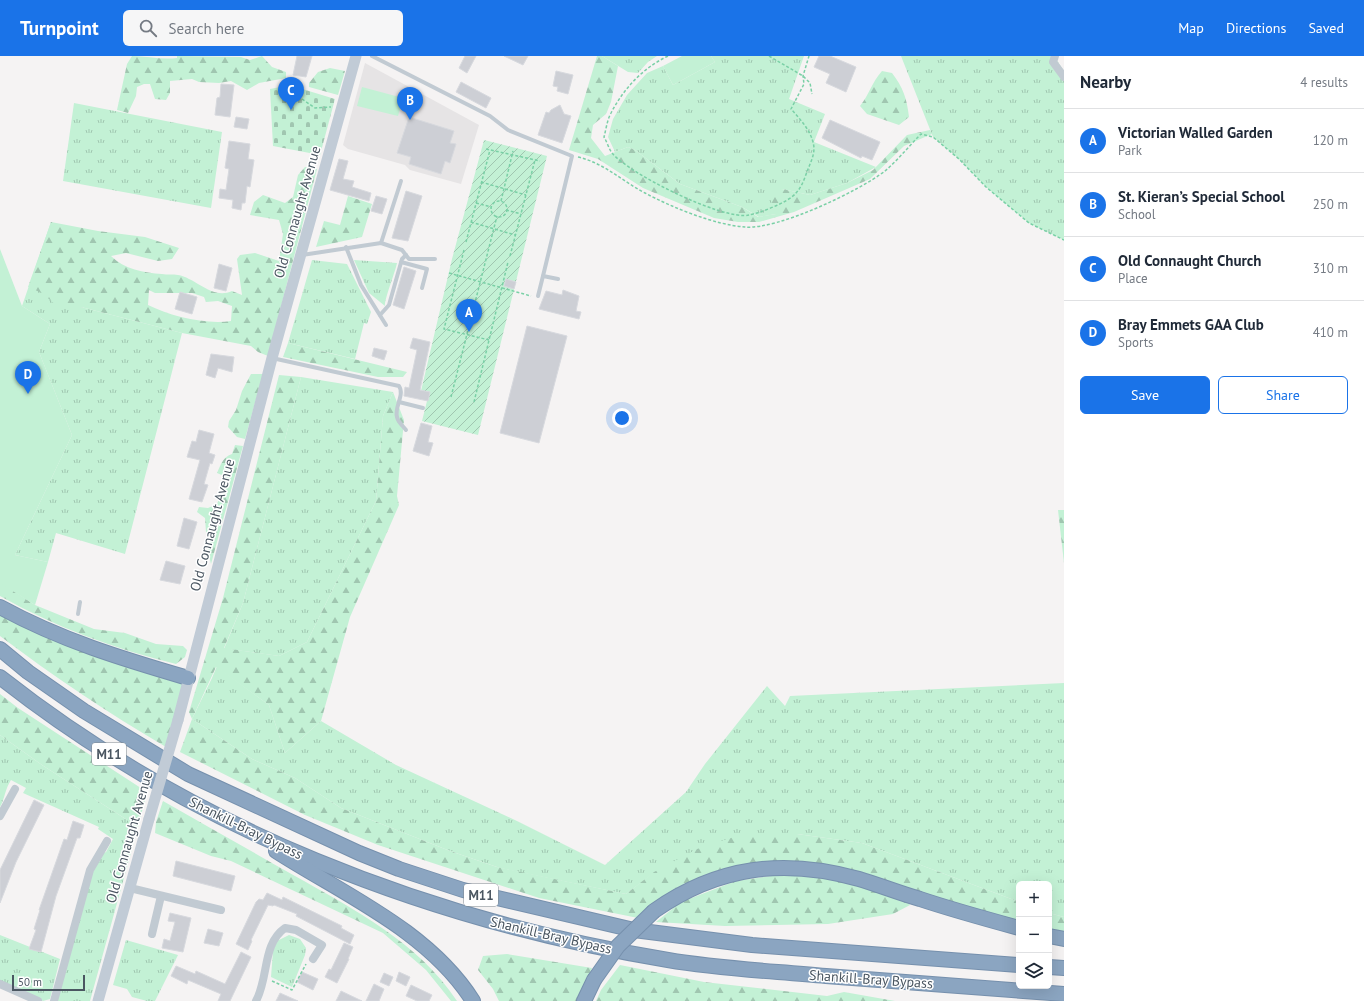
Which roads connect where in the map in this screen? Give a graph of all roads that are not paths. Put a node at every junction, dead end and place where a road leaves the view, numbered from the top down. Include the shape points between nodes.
1 (356, 56) edge
2 (372, 56) edge
3 (1055, 56) edge
4 (1064, 77) edge
5 (401, 181) dead end
6 (381, 243) junction
7 (346, 247) junction
8 (300, 255) junction
9 (406, 255) junction
10 (435, 259) dead end
11 (401, 262) junction
12 (543, 276) junction
13 (558, 279) dead end
14 (422, 288) dead end
15 (538, 296) road end
16 (380, 315) junction
17 (386, 325) dead end
18 (272, 358) junction
19 (399, 402) junction
20 (423, 408) dead end
21 (406, 430) dead end
22 (80, 602) dead end
23 (0, 607) edge
24 (78, 614) dead end
25 (0, 649) edge
26 (0, 677) edge
27 (188, 678) junction
28 (15, 789) dead end
29 (0, 816) edge
30 (226, 820) junction
31 (107, 841) dead end
32 (130, 888) junction
33 (161, 896) junction
34 (221, 910) dead end
35 (1016, 927) edge
36 (152, 934) dead end
37 (1052, 937) edge
38 (1064, 939) edge
39 (313, 959) road end
40 (1016, 965) edge
41 (1052, 967) edge
42 (1064, 968) edge
43 (0, 984) edge
44 (1064, 994) edge
45 (38, 1001) edge
46 (54, 1001) edge
47 (98, 1001) edge
48 (256, 1001) edge
49 (473, 1001) edge
50 (584, 1001) edge

1 - 8 street, Old Connaught Avenue
2 - 12 lane via 490,116 508,130 572,156
3 - 4 street via 1053,62
5 - 6 lane
6 - 7 lane
6 - 9 lane via 402,250
7 - 8 lane
7 - 16 lane via 361,285
8 - 18 street, Old Connaught Avenue
9 - 10 lane via 409,259
9 - 11 lane
11 - 14 lane via 428,269
11 - 16 lane via 389,305
12 - 13 lane
12 - 15 lane
16 - 17 lane
18 - 19 lane via 398,386
18 - 27 street, Old Connaught Avenue
19 - 20 lane
19 - 21 lane via 397,419
22 - 24 lane
23 - 27 highway via 33,626 100,652
25 - 40 highway, Shankill-Bray Bypass / M11 via 84,711 188,774 359,853 463,890 634,930 752,945
26 - 30 highway, Shankill-Bray Bypass / M11 via 48,715 141,775
27 - 32 street, Old Connaught Avenue, bridge
28 - 29 street
30 - 44 highway, Shankill-Bray Bypass / M11 via 338,871 409,897 501,924 584,943 669,960 758,970
30 - 49 highway via 402,929 448,970
31 - 46 street via 90,870
32 - 33 street
32 - 47 street, Old Connaught Avenue
33 - 34 street
33 - 36 street
35 - 50 highway, bridge via 859,880 807,869 747,870 705,882 654,911 618,946 594,980
37 - 38 highway
39 - 48 street via 322,945 296,930 285,928 277,933 270,945 262,991
41 - 42 highway
43 - 45 street

